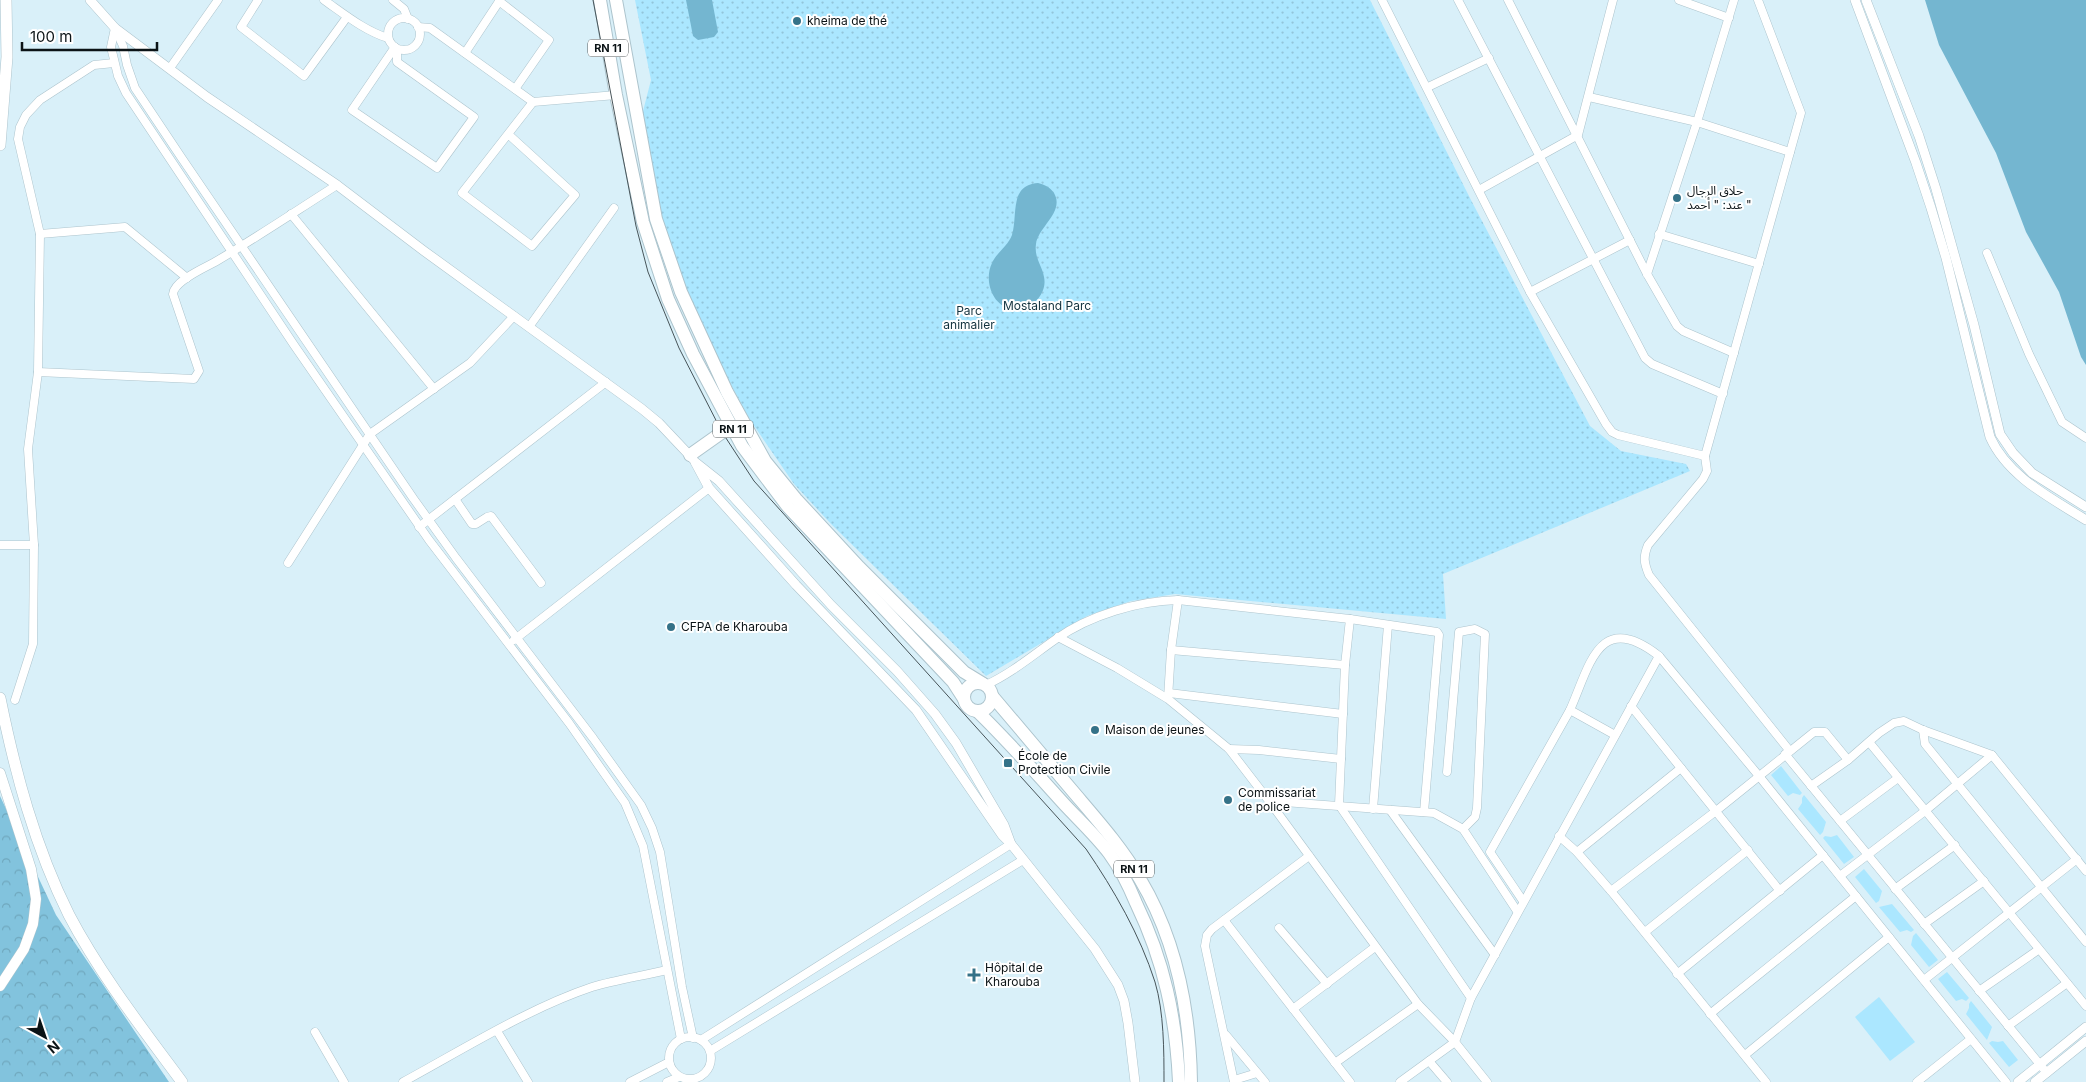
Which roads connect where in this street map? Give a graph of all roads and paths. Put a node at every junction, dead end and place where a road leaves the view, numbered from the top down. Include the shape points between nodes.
1 (6, 0) edge
2 (90, 0) edge
3 (218, 0) edge
4 (258, 0) edge
5 (324, 0) edge
6 (393, 0) edge
7 (500, 0) edge
8 (600, 0) edge
9 (616, 0) edge
10 (1382, 0) edge
11 (1458, 0) edge
12 (1508, 0) edge
13 (1613, 0) edge
14 (1679, 0) edge
15 (1734, 0) edge
16 (1758, 0) edge
17 (1855, 0) edge
18 (1866, 0) edge
19 (347, 17) junction
20 (1729, 18) junction
21 (408, 19) junction
22 (0, 25) edge
23 (418, 27) junction
24 (116, 28) junction
25 (388, 38) junction
26 (396, 48) junction
27 (465, 53) junction
28 (1489, 58) junction
29 (114, 63) junction
30 (170, 68) junction
31 (6, 77) junction
32 (1428, 87) junction
33 (515, 89) junction
34 (616, 95) junction
35 (1589, 97) junction
36 (533, 102) junction
37 (1697, 122) junction
38 (508, 134) junction
39 (1578, 135) junction
40 (0, 145) edge
41 (1790, 152) junction
42 (1540, 157) junction
43 (337, 185) junction
44 (1479, 190) junction
45 (614, 208) dead end
46 (291, 214) junction
47 (40, 234) junction
48 (1660, 234) junction
49 (1630, 240) junction
50 (241, 246) junction
51 (232, 252) junction
52 (1987, 253) dead end
53 (1592, 259) junction
54 (1759, 264) junction
55 (1647, 274) junction
56 (186, 278) junction
57 (1530, 292) junction
58 (514, 316) junction
59 (529, 327) junction
60 (1734, 353) junction
61 (38, 372) junction
62 (606, 382) junction
63 (434, 390) junction
64 (1723, 394) junction
65 (731, 426) junction
66 (370, 434) junction
67 (2086, 438) edge
68 (363, 446) junction
69 (1705, 456) junction
70 (692, 458) junction
71 (709, 488) junction
72 (455, 499) junction
73 (2086, 506) edge
74 (428, 520) junction
75 (2086, 520) edge
76 (419, 526) junction
77 (0, 545) edge
78 (34, 545) junction
79 (288, 563) dead end
80 (541, 583) dead end
81 (1178, 600) junction
82 (1350, 619) junction
83 (1388, 625) junction
84 (1058, 637) junction
85 (517, 638) junction
86 (509, 644) junction
87 (1171, 650) junction
88 (1658, 656) junction
89 (1345, 665) junction
90 (988, 689) junction
91 (1168, 696) junction
92 (0, 698) edge
93 (964, 699) junction
94 (15, 700) dead end
95 (1632, 706) junction
96 (1570, 710) junction
97 (977, 711) junction
98 (1342, 714) junction
99 (1923, 730) junction
100 (1614, 735) junction
101 (1869, 742) junction
102 (1229, 749) junction
103 (1787, 752) junction
104 (1992, 755) junction
105 (1341, 759) junction
106 (1848, 760) junction
107 (1681, 768) junction
108 (1447, 772) dead end
109 (0, 774) edge
110 (1759, 776) junction
111 (1898, 778) junction
112 (1958, 785) junction
113 (1811, 786) junction
114 (1269, 801) junction
115 (1339, 805) junction
116 (1373, 809) junction
117 (1390, 810) junction
118 (1716, 811) junction
119 (1925, 811) junction
120 (1424, 812) junction
121 (1840, 821) junction
122 (1463, 829) junction
123 (1559, 836) junction
124 (1010, 844) junction
125 (1955, 845) junction
126 (1748, 850) junction
127 (1577, 852) junction
128 (1867, 854) junction
129 (1823, 855) junction
130 (1309, 856) junction
131 (2077, 859) junction
132 (1023, 860) junction
133 (2086, 871) edge
134 (1840, 876) junction
135 (1984, 881) junction
136 (2042, 886) junction
137 (1895, 889) junction
138 (1780, 890) junction
139 (1611, 891) junction
140 (1856, 896) junction
141 (1523, 901) junction
142 (1518, 911) junction
143 (2010, 913) junction
144 (1224, 920) junction
145 (1924, 924) junction
146 (1279, 928) dead end
147 (873, 930) junction
148 (1645, 932) junction
149 (1889, 937) junction
150 (2086, 942) edge
151 (882, 945) junction
152 (1375, 947) junction
153 (2038, 950) junction
154 (1495, 955) junction
155 (1951, 958) junction
156 (667, 970) junction
157 (1678, 974) junction
158 (1924, 980) junction
159 (2067, 983) junction
160 (1327, 984) junction
161 (0, 986) edge
162 (682, 987) junction
163 (670, 989) junction
164 (1979, 991) junction
165 (1471, 998) junction
166 (1418, 1004) junction
167 (2086, 1006) edge
168 (1293, 1009) junction
169 (1710, 1014) junction
170 (2008, 1026) junction
171 (2086, 1027) edge
172 (497, 1031) junction
173 (315, 1032) dead end
174 (1224, 1034) junction
175 (681, 1039) junction
176 (697, 1039) junction
177 (1971, 1039) junction
178 (2086, 1041) edge
179 (1455, 1042) junction
180 (710, 1052) junction
181 (1745, 1056) junction
182 (1429, 1061) junction
183 (669, 1062) junction
184 (1335, 1063) junction
185 (2040, 1063) junction
186 (1257, 1073) junction
187 (2047, 1073) junction
188 (704, 1078) edge
189 (681, 1079) edge
190 (1234, 1081) edge
191 (182, 1082) edge
192 (344, 1082) edge
193 (403, 1082) edge
194 (528, 1082) edge
195 (630, 1082) edge
196 (668, 1082) edge
197 (1135, 1082) edge
198 (1179, 1082) edge
199 (1192, 1082) edge
200 (1265, 1082) edge
201 (1350, 1082) edge
202 (1400, 1082) edge
203 (1447, 1082) edge
204 (1487, 1082) edge
205 (1766, 1082) edge
206 (1918, 1082) edge
207 (2006, 1082) edge
208 (2018, 1082) edge
209 (2035, 1082) edge

1 - 31 main road
2 - 24 street
3 - 30 street
4 - 19 street via 241,27 304,76
5 - 19 street
6 - 21 street via 404,9
7 - 27 street
7 - 33 street via 550,40
8 - 34 highway, RN 11
9 - 90 highway, RN 11 via 656,219 680,292 731,400 765,461 796,499 858,567 964,672
10 - 32 street
11 - 28 street
12 - 39 street
13 - 35 street
14 - 20 street
15 - 20 street
16 - 41 street via 1800,106
17 - 75 street via 1931,208 1990,437 2007,465 2022,478
18 - 73 street via 1936,189 2000,434 2032,473
19 - 25 street
20 - 37 street
21 - 23 street
21 - 25 street via 402,18 393,23
22 - 31 main road
23 - 26 street via 416,44 407,50
23 - 27 street via 430,28
24 - 29 street via 110,47
24 - 30 street
24 - 50 street via 136,88
25 - 26 street
26 - 26 street via 352,110 437,168 474,117 397,62
27 - 33 street
28 - 32 street
28 - 42 street
29 - 47 street via 94,65 40,100 20,127 18,138
29 - 51 street via 126,92
30 - 43 street via 207,97
31 - 40 main road
32 - 44 street
33 - 36 street
34 - 36 street
34 - 65 highway, RN 11 via 643,222 668,298
35 - 37 street
35 - 39 street
36 - 38 street
37 - 41 street
37 - 48 street
38 - 38 street via 462,193 532,246 575,194
39 - 42 street
39 - 49 street
41 - 54 street
42 - 44 street
42 - 53 street
43 - 46 street
43 - 58 street
44 - 57 street
45 - 59 street
46 - 50 street
46 - 63 street
47 - 56 street via 125,227
47 - 61 street
48 - 54 street
48 - 55 street
49 - 53 street
49 - 55 street
50 - 51 street
50 - 66 street
51 - 56 street
51 - 68 street
52 - 67 street via 2029,354 2062,422
53 - 57 street
53 - 64 street via 1645,358 1652,364
54 - 60 street
55 - 60 street via 1683,331
56 - 61 street via 174,288 173,294 199,371 194,379
57 - 69 street via 1612,432
58 - 59 street
58 - 63 street via 470,363
59 - 62 street
60 - 64 street
61 - 78 street via 28,449
62 - 70 street via 659,423
62 - 72 street
63 - 66 street
64 - 69 street
65 - 70 highway
65 - 93 highway, RN 11 via 788,508 953,682
66 - 68 street
66 - 74 street
68 - 76 street
68 - 79 street
69 - 103 street via 1703,479 1648,546 1644,563 1649,575
70 - 71 street
70 - 124 street via 719,481 935,714 990,800
71 - 85 street
71 - 124 street via 796,585 916,710
72 - 74 street
72 - 80 street via 472,524 491,516
74 - 76 street
74 - 85 street
76 - 86 street
77 - 78 street
78 - 94 street via 33,644
81 - 82 street
81 - 84 street via 1120,609
81 - 87 street
82 - 83 street
82 - 89 street
83 - 116 street
83 - 120 street via 1437,632 1439,636
84 - 90 street
84 - 91 street
85 - 86 street
85 - 162 street via 625,782 652,828 666,881
86 - 156 street via 625,803 643,846
87 - 89 street
87 - 91 street
88 - 95 street
88 - 96 street via 1647,646 1621,637 1613,638 1597,650
88 - 110 street
89 - 98 street
90 - 93 highway via 973,684 966,690
90 - 97 highway via 990,706
90 - 199 highway, RN 11 via 1119,845 1141,880 1162,922 1175,960 1186,1009
91 - 98 street
91 - 102 street
92 - 191 main road via 10,748 55,885 99,965
93 - 97 highway via 968,707
95 - 100 street
95 - 107 street
96 - 100 street
96 - 141 street via 1490,852
97 - 198 highway, RN 11 via 1109,853 1128,885 1162,965 1172,1011
98 - 105 street
99 - 101 street via 1904,721 1894,723
99 - 104 street
99 - 112 street via 1925,744
100 - 123 street
101 - 106 street
101 - 111 street
102 - 105 street
102 - 114 street
103 - 106 street via 1820,730
103 - 110 street
103 - 113 street
104 - 112 street
104 - 131 street
105 - 115 street
106 - 113 street
107 - 118 street
107 - 127 street
108 - 122 street via 1459,632 1475,629 1485,634 1477,808 1475,817
109 - 161 main road via 31,869 36,899 33,924 24,948
110 - 118 street
110 - 129 street
111 - 119 street
111 - 121 street
112 - 119 street
112 - 136 street
113 - 121 street
114 - 115 street
114 - 130 street
115 - 116 street
115 - 165 street
116 - 117 street
117 - 120 street
117 - 154 street
118 - 126 street
118 - 139 street
119 - 125 street
119 - 128 street
120 - 122 street via 1434,813
121 - 128 street
122 - 142 street
123 - 127 street
123 - 141 street
124 - 132 street
124 - 147 street
125 - 135 street
125 - 137 street
126 - 138 street
126 - 148 street
127 - 139 street
128 - 134 street
128 - 137 street
129 - 134 street
129 - 138 street
130 - 144 street
130 - 152 street
131 - 133 street
131 - 136 street
132 - 151 street
132 - 197 street via 1095,950 1118,985 1128,1023
134 - 140 street
135 - 143 street
135 - 145 street
136 - 143 street
136 - 150 street
137 - 145 street
138 - 157 street
139 - 148 street
140 - 149 street
140 - 169 street
141 - 142 street
142 - 154 street
143 - 153 street
143 - 155 street
144 - 168 street
144 - 174 street via 1208,933 1205,944
145 - 155 street
146 - 160 street
147 - 151 street
147 - 176 street
148 - 157 street
149 - 158 street
149 - 181 street
151 - 180 street
152 - 160 street
152 - 166 street
153 - 159 street
153 - 164 street
154 - 165 street
155 - 158 street
155 - 164 street
156 - 163 street
156 - 172 street via 593,987 540,1008
157 - 169 street
158 - 177 street
159 - 167 street
159 - 170 street
160 - 168 street
162 - 163 street
162 - 176 street
163 - 175 street
164 - 170 street
165 - 179 street
166 - 179 street
166 - 184 street
168 - 184 street
169 - 181 street
170 - 185 street
171 - 185 street
172 - 193 street
172 - 194 street
173 - 192 street
174 - 186 street
174 - 190 street
175 - 176 street
175 - 183 street via 671,1049
176 - 180 street
177 - 206 street
177 - 207 street
178 - 187 street
179 - 182 street
179 - 204 street
180 - 188 street via 710,1065
181 - 205 street
182 - 202 street
182 - 203 street
183 - 189 street
183 - 195 street
184 - 201 street
185 - 187 street
185 - 208 street
186 - 190 street
186 - 200 street
187 - 209 street
188 - 189 street
189 - 196 street

